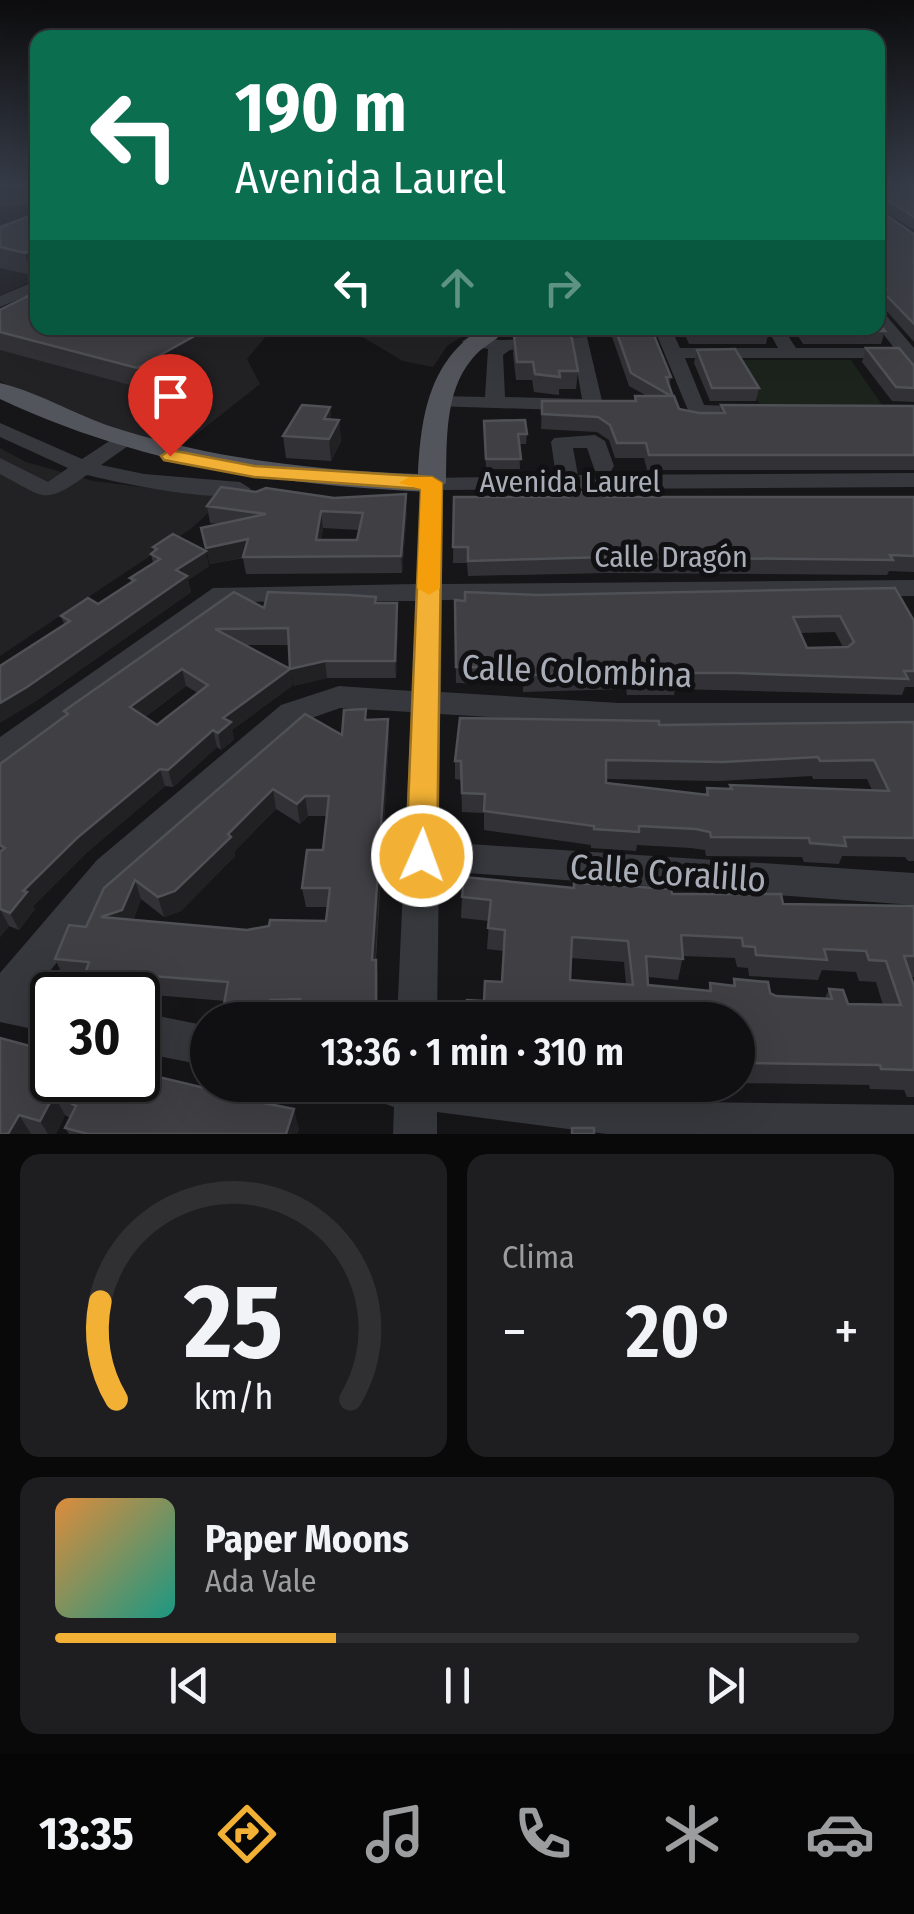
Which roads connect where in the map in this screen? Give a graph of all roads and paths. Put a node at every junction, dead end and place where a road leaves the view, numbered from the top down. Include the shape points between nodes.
1 (30, 289) edge
2 (0, 302) edge
3 (885, 325) edge
4 (541, 335) edge
5 (580, 335) edge
6 (666, 335) edge
7 (778, 335) edge
8 (502, 336) edge
9 (674, 353) junction
10 (790, 353) junction
11 (912, 356) edge
12 (0, 390) edge
13 (440, 402) junction
14 (495, 404) junction
15 (776, 411) edge
16 (0, 412) edge
17 (0, 429) edge
18 (101, 456) junction
19 (0, 465) edge
20 (635, 466) dead end
21 (567, 474) junction
22 (914, 480) edge
23 (431, 492) junction
24 (914, 498) edge
25 (914, 588) edge
26 (428, 591) junction
27 (426, 702) junction
28 (914, 714) edge
29 (0, 752) edge
30 (422, 856) junction
31 (914, 889) edge
32 (0, 1002) edge
33 (418, 1002) edge
34 (30, 1009) edge
35 (160, 1036) edge
36 (190, 1042) edge
37 (409, 1102) edge
38 (511, 1102) edge
39 (914, 1127) edge
40 (698, 1129) edge
41 (414, 1134) edge

1 - 2 street
3 - 11 street
4 - 8 street
5 - 14 street via 593,405
6 - 9 street
7 - 10 street
8 - 13 main road via 471,341 454,359
8 - 14 street via 494,353
9 - 10 street
9 - 15 street via 697,411
10 - 11 street
12 - 18 main road, Avenida Laurel
13 - 14 street
13 - 23 main road
16 - 18 main road, Avenida Laurel
17 - 18 street
18 - 19 street via 49,491
18 - 23 main road, Avenida Laurel
18 - 23 main road, Avenida Laurel via 240,488 328,498
20 - 21 street
21 - 22 street, Avenida Laurel
21 - 23 street, Avenida Laurel
23 - 24 street, Avenida Laurel
23 - 26 street
25 - 26 street, Calle Dragón
26 - 27 street
26 - 29 street, Calle Dragón via 222,594
27 - 28 street, Calle Colombina via 619,714
27 - 30 street
27 - 32 street, Calle Colombina via 338,697 292,713 109,871
30 - 31 street, Calle Coralillo
30 - 33 street
32 - 34 street
35 - 36 street
37 - 41 street
38 - 40 street
39 - 40 street

